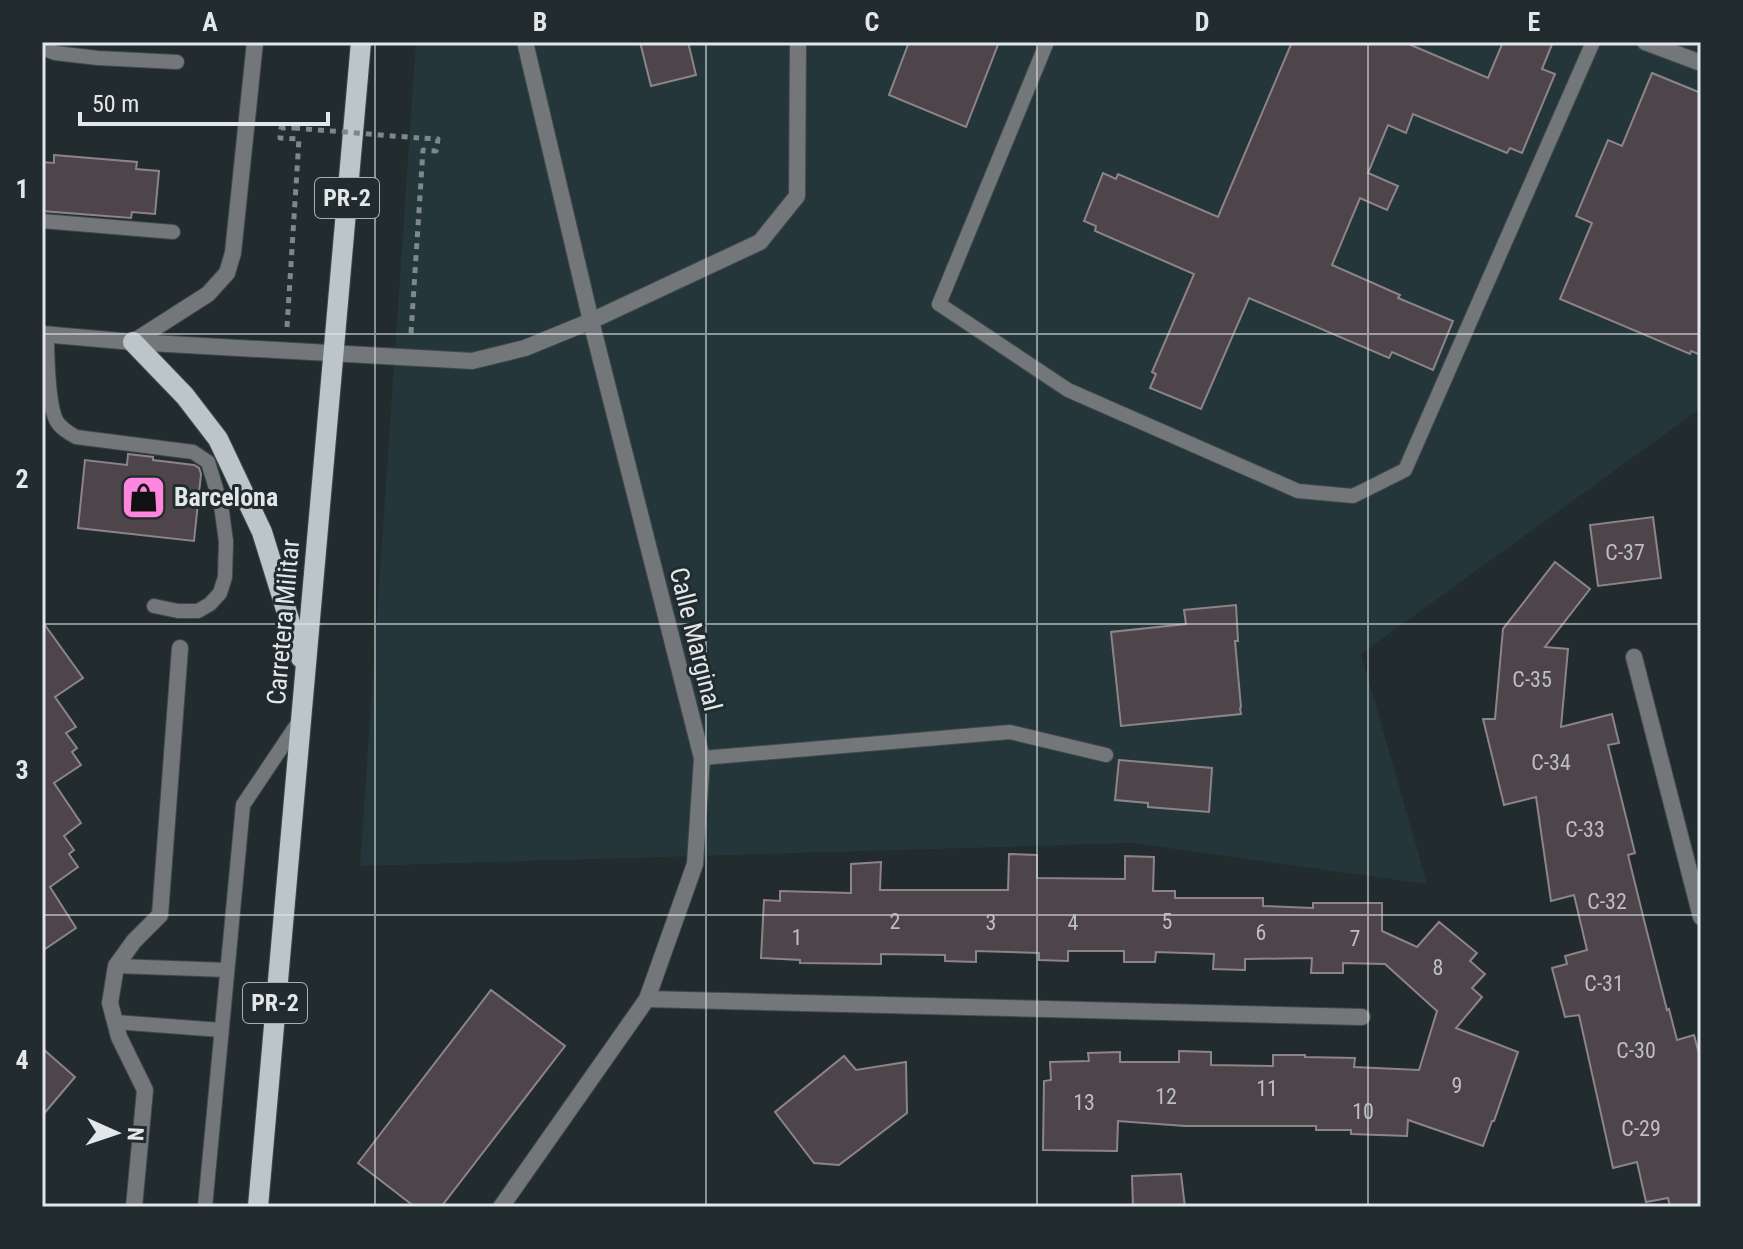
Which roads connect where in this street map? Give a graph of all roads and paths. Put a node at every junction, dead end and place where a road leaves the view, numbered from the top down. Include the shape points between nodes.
1 (255, 42) edge
2 (361, 42) edge
3 (525, 42) edge
4 (798, 42) edge
5 (1047, 42) edge
6 (1593, 42) edge
7 (1645, 42) edge
8 (42, 48) edge
9 (177, 62) dead end
10 (1701, 63) edge
11 (42, 221) edge
12 (173, 232) dead end
13 (591, 321) junction
14 (44, 334) edge
15 (133, 342) junction
16 (285, 351) junction
17 (333, 354) junction
18 (410, 358) junction
19 (154, 606) dead end
20 (180, 648) dead end
21 (1634, 657) dead end
22 (305, 669) junction
23 (300, 719) junction
24 (1106, 755) dead end
25 (702, 758) junction
26 (1701, 917) edge
27 (116, 966) junction
28 (227, 970) junction
29 (647, 999) junction
30 (1362, 1017) dead end
31 (115, 1022) junction
32 (221, 1030) junction
33 (134, 1207) edge
34 (205, 1207) edge
35 (258, 1207) edge
36 (501, 1207) edge

1 - 15 street via 227,273 208,294
2 - 17 main road, Carretera Militar / PR-2
3 - 13 street, Calle Marginal
4 - 13 street via 797,196 760,242
5 - 6 lane via 939,304 1068,390 1298,491 1353,496 1405,470
7 - 10 street
8 - 9 lane via 98,58
11 - 12 lane
13 - 18 street via 525,348 472,361
13 - 25 street, Calle Marginal
14 - 15 street
14 - 19 lane via 51,397 64,430 76,437 193,452 208,462 226,541 220,593 198,611
15 - 16 street
15 - 22 main road via 218,439 262,532
16 - 17 street
16 - 18 path, bridge via 299,139 280,138 281,128 294,128 438,139 436,151 423,150
17 - 18 street
17 - 22 main road, Carretera Militar / PR-2
20 - 27 street via 160,915
21 - 26 street
22 - 23 main road, Carretera Militar / PR-2
23 - 28 lane via 243,805
23 - 35 main road, Carretera Militar / PR-2
24 - 25 lane via 1010,732
25 - 29 street, Calle Marginal via 695,864
27 - 28 lane
27 - 31 street via 110,1003
28 - 32 lane
29 - 30 street
29 - 36 street, Calle Marginal
31 - 32 lane
31 - 33 street via 145,1090
32 - 34 lane

